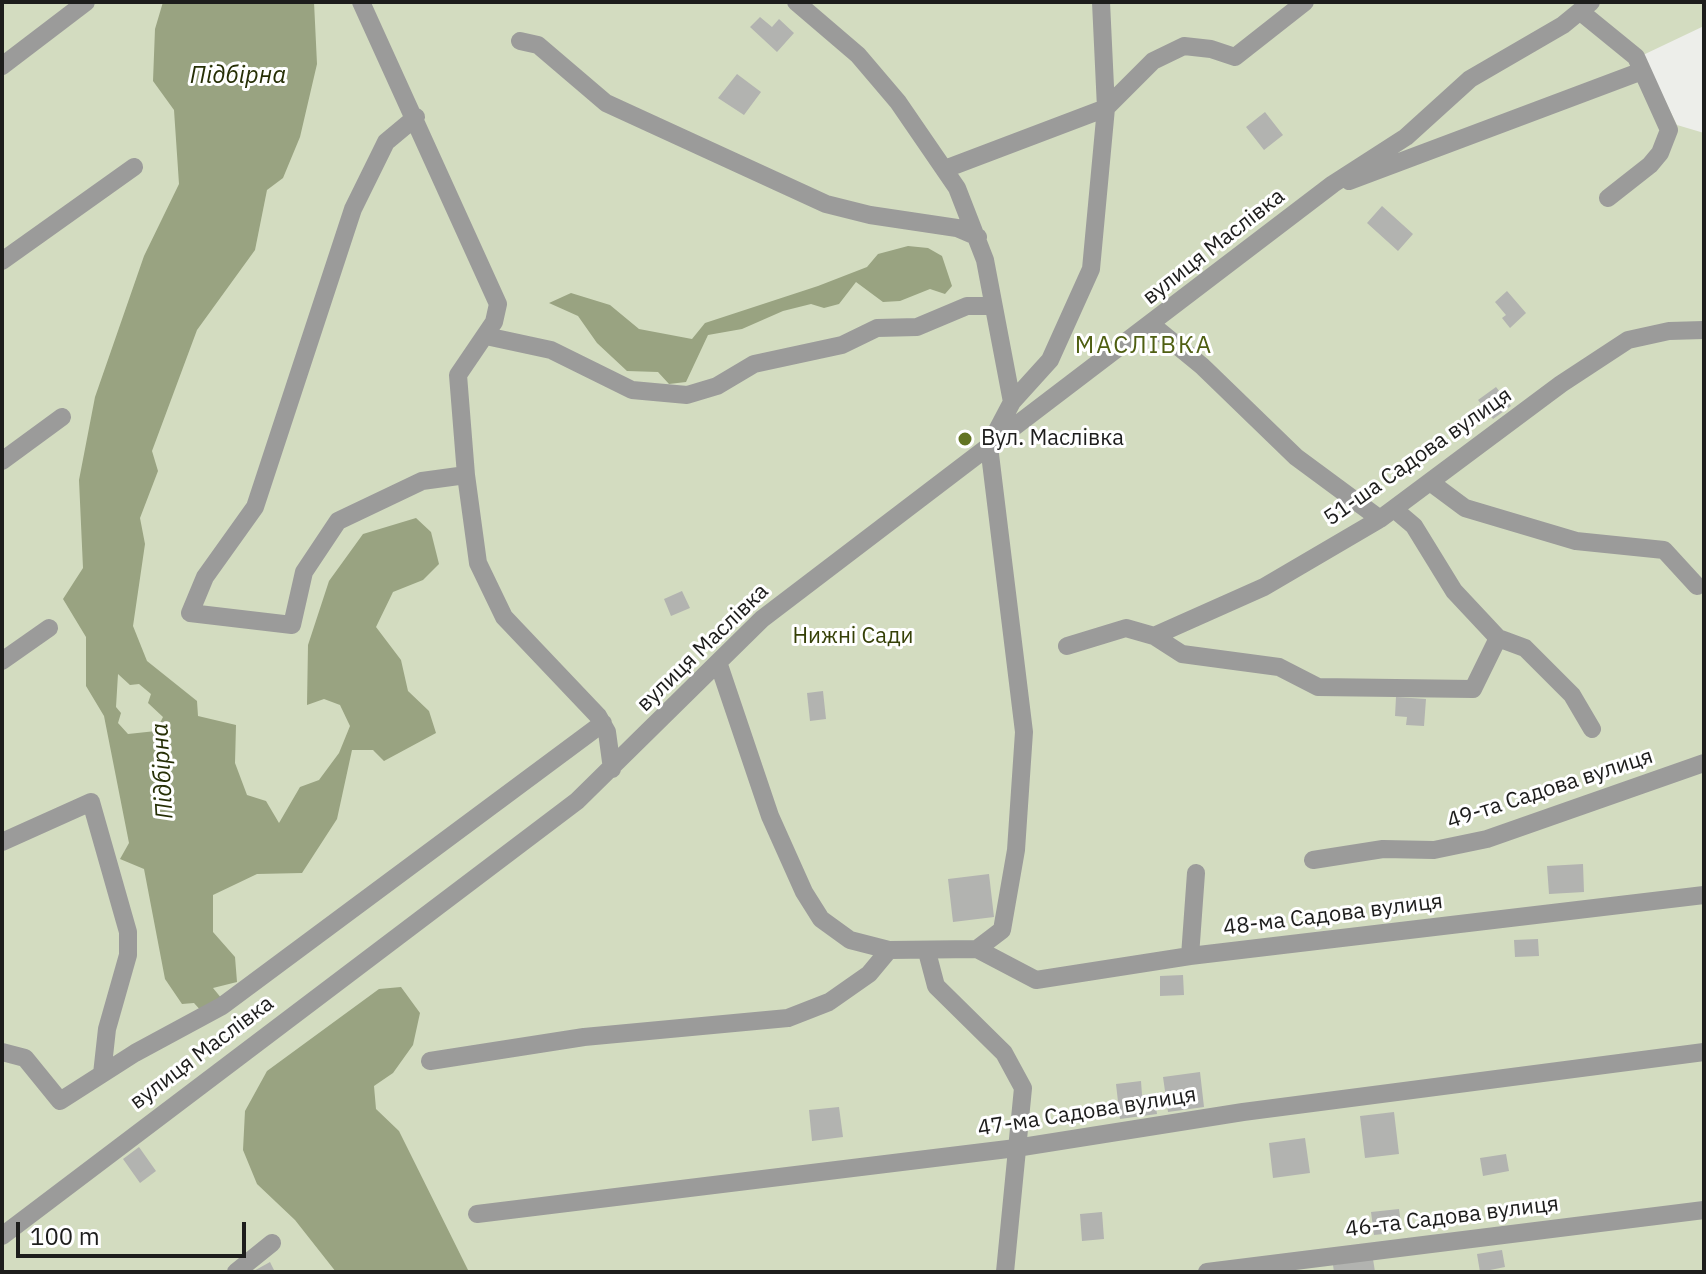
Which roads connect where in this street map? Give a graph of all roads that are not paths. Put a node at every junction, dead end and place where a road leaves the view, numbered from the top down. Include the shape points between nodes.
1 (86, 2) edge
2 (361, 2) edge
3 (796, 2) edge
4 (1101, 2) edge
5 (1305, 2) edge
6 (1586, 8) edge
7 (520, 41) dead end
8 (2, 66) edge
9 (1642, 71) junction
10 (1106, 108) junction
11 (416, 117) junction
12 (1420, 123) junction
13 (1445, 146) junction
14 (134, 167) dead end
15 (945, 169) junction
16 (1333, 184) junction
17 (1608, 198) dead end
18 (978, 237) junction
19 (2, 261) edge
20 (992, 306) junction
21 (1152, 325) junction
22 (490, 329) junction
23 (1704, 330) edge
24 (1012, 402) junction
25 (62, 417) dead end
26 (989, 446) junction
27 (2, 461) edge
28 (466, 475) junction
29 (1430, 482) junction
30 (1387, 514) junction
31 (1697, 586) dead end
32 (49, 628) dead end
33 (1154, 636) junction
34 (1498, 638) junction
35 (1067, 646) dead end
36 (2, 661) edge
37 (719, 665) junction
38 (603, 723) junction
39 (1592, 729) dead end
40 (1704, 763) edge
41 (612, 769) junction
42 (2, 842) edge
43 (1313, 860) dead end
44 (1196, 873) dead end
45 (1704, 895) edge
46 (977, 949) junction
47 (889, 950) junction
48 (927, 952) junction
49 (1190, 956) junction
50 (2, 1052) edge
51 (1704, 1052) edge
52 (430, 1061) dead end
53 (102, 1074) junction
54 (1016, 1148) junction
55 (1704, 1210) edge
56 (477, 1214) dead end
57 (2, 1236) edge
58 (272, 1243) dead end
59 (236, 1272) edge
60 (1005, 1272) edge
61 (1207, 1272) edge

1 - 8 street
2 - 11 street
3 - 15 street via 858,55
4 - 10 street
5 - 10 street via 1235,57 1184,46 1153,61
6 - 9 street
6 - 12 street, вулиця Маслівка via 1470,79
7 - 18 street via 538,45 606,103 826,204 957,228
9 - 13 street
9 - 17 street via 1669,130 1650,165
10 - 15 street
10 - 24 street via 1091,269 1050,360
11 - 22 street via 498,304
11 - 28 street via 386,142 353,209 255,507 205,577 190,613 292,625 304,572 338,521 422,481
12 - 13 street via 1424,140
12 - 16 street, вулиця Маслівка
13 - 16 street
14 - 19 street
15 - 18 street
16 - 21 street, вулиця Маслівка
18 - 20 street
20 - 22 street via 967,306 917,327 877,328 842,345 754,364 717,386 687,395 632,390 551,350
20 - 24 street
21 - 26 street, вулиця Маслівка
21 - 30 street via 1296,457
22 - 28 street via 458,375
23 - 29 street, 51-ша Садова вулиця via 1628,340
24 - 26 street
25 - 27 street
26 - 37 street, вулиця Маслівка via 762,619
26 - 46 street via 1024,732 1016,850 1002,930
28 - 38 street via 478,563 491,595 504,617
29 - 30 street, 51-ша Садова вулиця
29 - 31 street via 1465,508 1576,541 1664,550
30 - 33 street, 51-ша Садова вулиця via 1264,587
30 - 34 street via 1414,526 1454,591
32 - 36 street
33 - 34 street via 1182,654 1279,667 1318,687 1473,689
33 - 35 street via 1126,628
34 - 39 street via 1525,648 1572,695
37 - 41 street, вулиця Маслівка
37 - 47 street via 770,816 804,892 821,919 850,940
38 - 41 street
38 - 53 street via 222,1006
40 - 43 street, 49-та Садова вулиця via 1487,839 1434,850 1383,849
41 - 57 street, вулиця Маслівка via 530,838
42 - 53 street via 91,802 128,932 128,955 107,1029
44 - 49 street
45 - 49 street, 48-ма Садова вулиця
46 - 48 street
46 - 49 street, 48-ма Садова вулиця via 1036,980
47 - 48 street
47 - 52 street via 869,974 829,1002 788,1018 584,1037
48 - 54 street via 936,986 1004,1053 1023,1088
50 - 53 street via 25,1058 60,1101
51 - 54 street, 47-ма Садова вулиця via 1243,1112
54 - 56 street, 47-ма Садова вулиця
54 - 60 street
55 - 61 street, 46-та Садова вулиця
58 - 59 street

